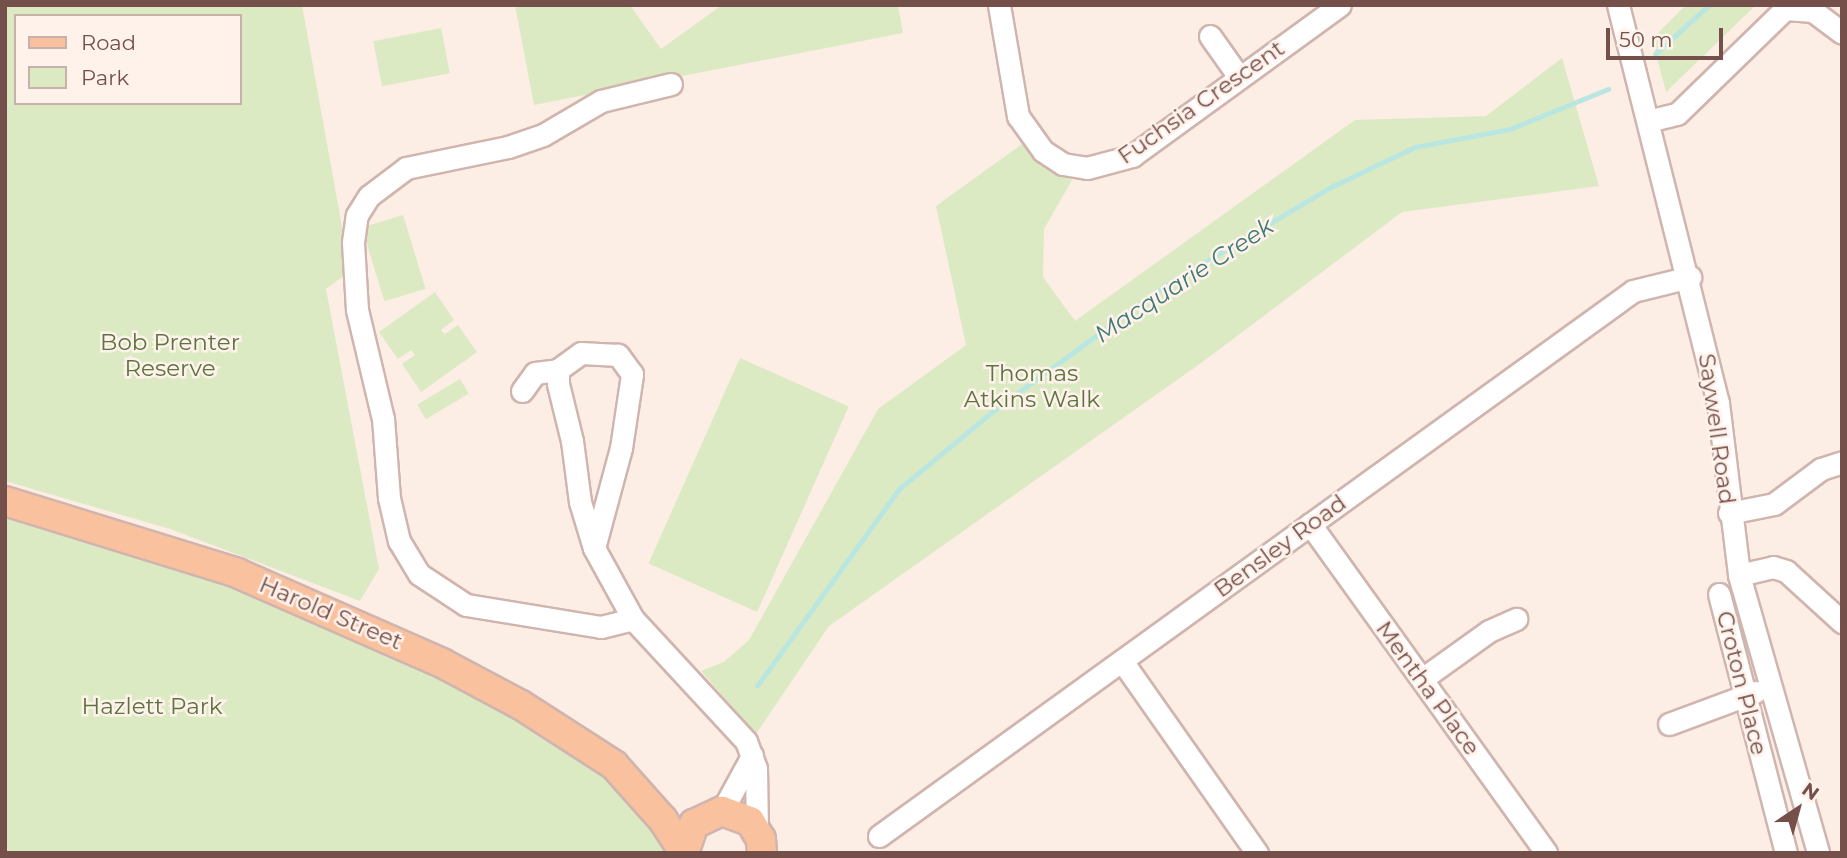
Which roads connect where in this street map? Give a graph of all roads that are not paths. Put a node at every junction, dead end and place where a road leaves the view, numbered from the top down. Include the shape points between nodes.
1 (999, 5) edge
2 (1340, 5) edge
3 (1618, 5) edge
4 (1842, 33) edge
5 (1210, 36) dead end
6 (1239, 77) junction
7 (671, 84) dead end
8 (1648, 121) junction
9 (1690, 276) junction
10 (558, 370) junction
11 (522, 391) dead end
12 (1842, 462) edge
13 (5, 501) edge
14 (1729, 513) junction
15 (1310, 524) junction
16 (594, 548) junction
17 (1739, 575) junction
18 (1719, 594) dead end
19 (633, 619) junction
20 (1516, 620) dead end
21 (1842, 622) edge
22 (1122, 661) junction
23 (1422, 679) junction
24 (1769, 684) junction
25 (1745, 699) junction
26 (1669, 724) dead end
27 (752, 756) junction
28 (631, 781) junction
29 (717, 812) junction
30 (879, 836) dead end
31 (764, 843) edge
32 (684, 852) edge
33 (1256, 853) edge
34 (1546, 853) edge
35 (1786, 853) edge
36 (1818, 853) edge

1 - 6 street, Fuchsia Crescent via 1018,116 1043,151 1063,164 1087,168 1132,156
2 - 6 street, Fuchsia Crescent
3 - 8 street, Saywell Road
4 - 8 street via 1814,11 1794,7 1776,15 1676,114
5 - 6 street
7 - 19 street via 601,101 543,135 508,147 406,168 369,196 357,215 352,242 357,310 383,419 387,487 407,557 429,582 466,605 601,627
8 - 9 street, Saywell Road
9 - 14 street, Saywell Road via 1718,403
9 - 15 street, Bensley Road via 1633,291
10 - 11 street via 535,373
10 - 16 street via 580,502
10 - 16 street via 581,353 610,353 627,363 632,374 621,448
12 - 14 street via 1821,470 1774,504
13 - 28 main road, Harold Street via 172,550 376,631 521,705 585,743
14 - 17 street, Saywell Road
15 - 22 street, Bensley Road
15 - 23 street, Mentha Place
16 - 19 street
17 - 21 street via 1773,567 1787,571
17 - 24 street, Saywell Road
18 - 25 street, Croton Place
19 - 27 street via 727,717
20 - 23 street via 1489,631
22 - 30 street, Bensley Road
22 - 33 street
23 - 34 street, Mentha Place
24 - 25 street
24 - 36 street, Saywell Road
25 - 26 street
25 - 35 street, Croton Place
27 - 29 street
27 - 31 street
28 - 29 main road, Harold Street via 667,801
28 - 32 main road, Harold Street
29 - 31 main road, Harold Street via 742,816
29 - 32 main road via 694,824

